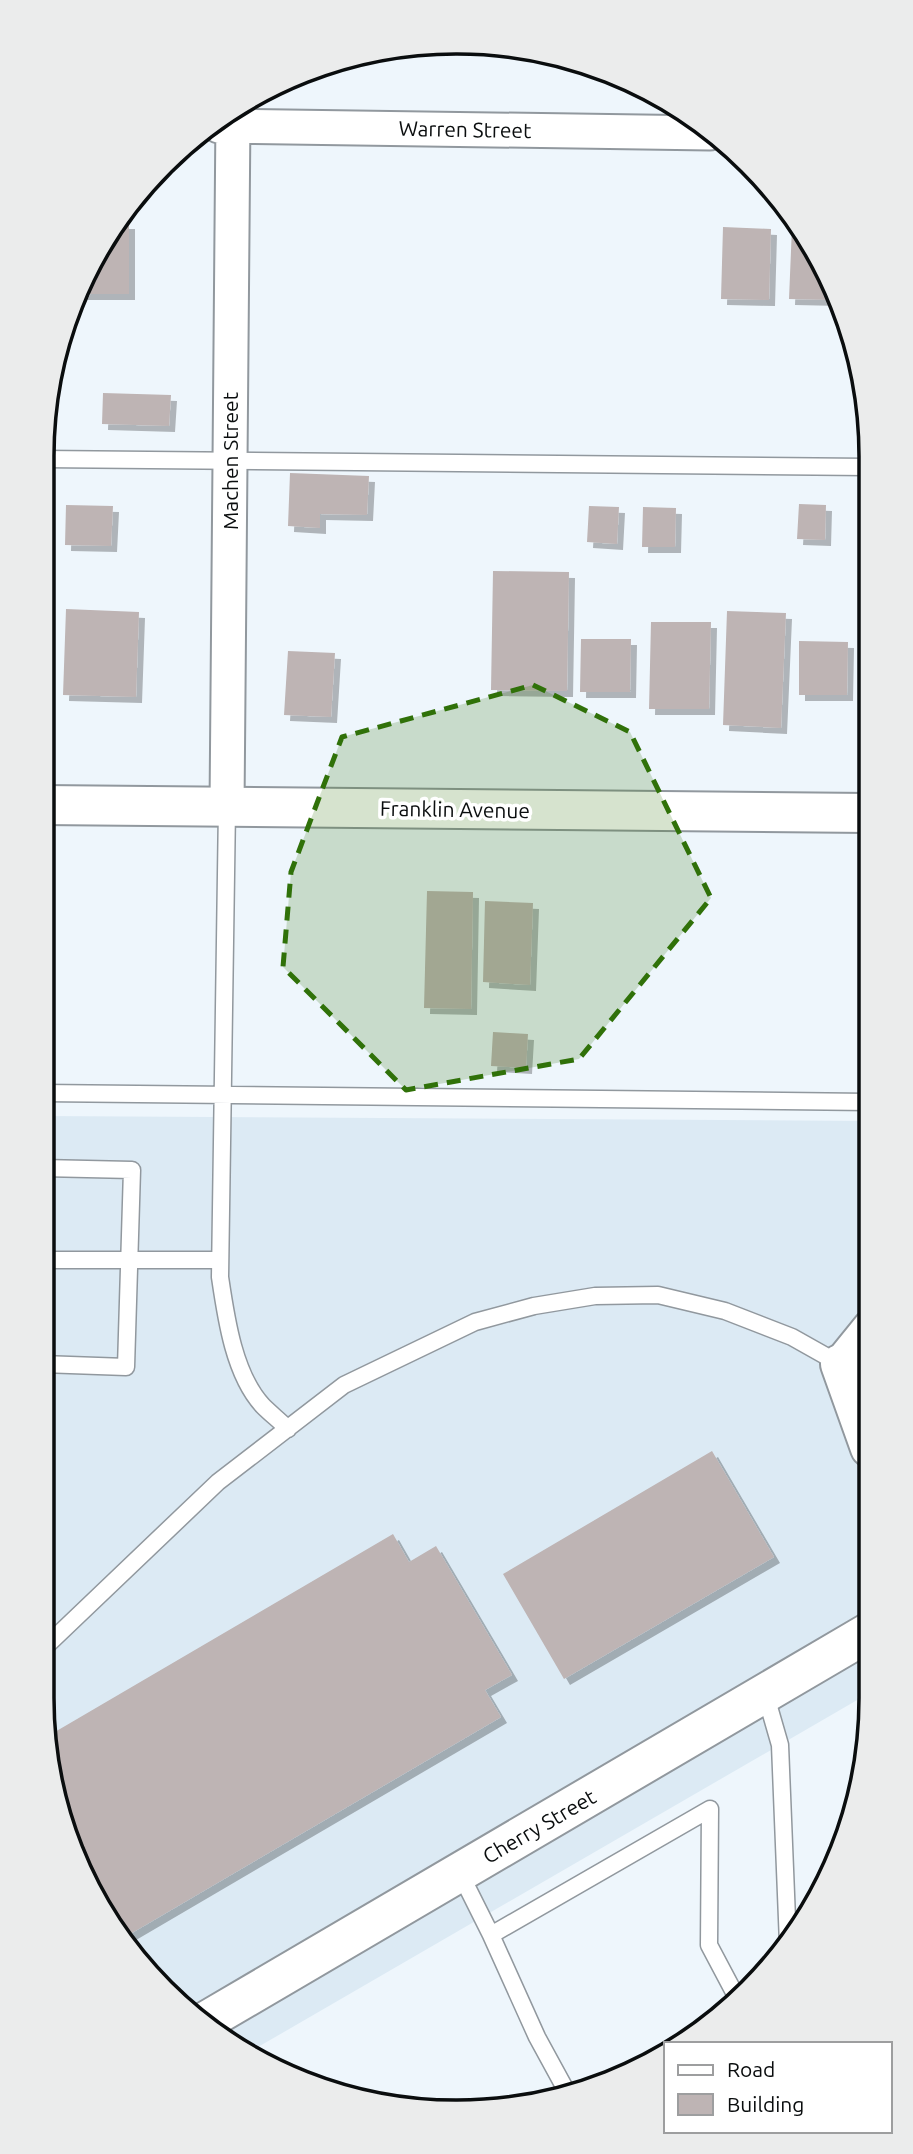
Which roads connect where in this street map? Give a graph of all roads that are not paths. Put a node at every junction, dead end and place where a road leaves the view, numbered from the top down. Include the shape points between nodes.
1 (232, 123) edge
2 (228, 126) edge
3 (694, 132) edge
4 (54, 459) edge
5 (230, 460) junction
6 (859, 467) edge
7 (54, 806) edge
8 (227, 807) junction
9 (859, 813) edge
10 (54, 1093) edge
11 (223, 1095) junction
12 (859, 1102) edge
13 (54, 1168) edge
14 (54, 1259) edge
15 (131, 1260) junction
16 (220, 1260) junction
17 (859, 1341) edge
18 (54, 1364) edge
19 (840, 1364) junction
20 (859, 1380) edge
21 (859, 1417) edge
22 (288, 1429) junction
23 (859, 1612) edge
24 (859, 1638) edge
25 (54, 1639) edge
26 (768, 1691) junction
27 (460, 1873) junction
28 (787, 1926) edge
29 (491, 1935) junction
30 (733, 1990) edge
31 (212, 2017) edge
32 (563, 2085) edge

1 - 3 street, Warren Street
2 - 5 street, Machen Street
4 - 5 lane
5 - 6 lane
5 - 8 street, Machen Street
7 - 8 main road, Franklin Avenue
8 - 9 main road, Franklin Avenue
8 - 11 lane
10 - 11 lane
11 - 12 lane
11 - 16 lane
13 - 15 lane via 132,1170
14 - 15 lane
15 - 16 lane
15 - 18 lane via 126,1367
16 - 22 lane via 228,1328 239,1366 261,1405
17 - 19 street
19 - 20 street
19 - 21 main road
19 - 22 lane via 792,1337 725,1311 658,1295 595,1296 475,1322 344,1385
22 - 25 lane via 218,1482
23 - 26 main road
24 - 26 main road, Cherry Street
26 - 27 main road, Cherry Street
26 - 28 lane via 780,1745
27 - 29 lane
27 - 31 main road, Cherry Street
29 - 30 lane via 710,1809 709,1945
29 - 32 lane

